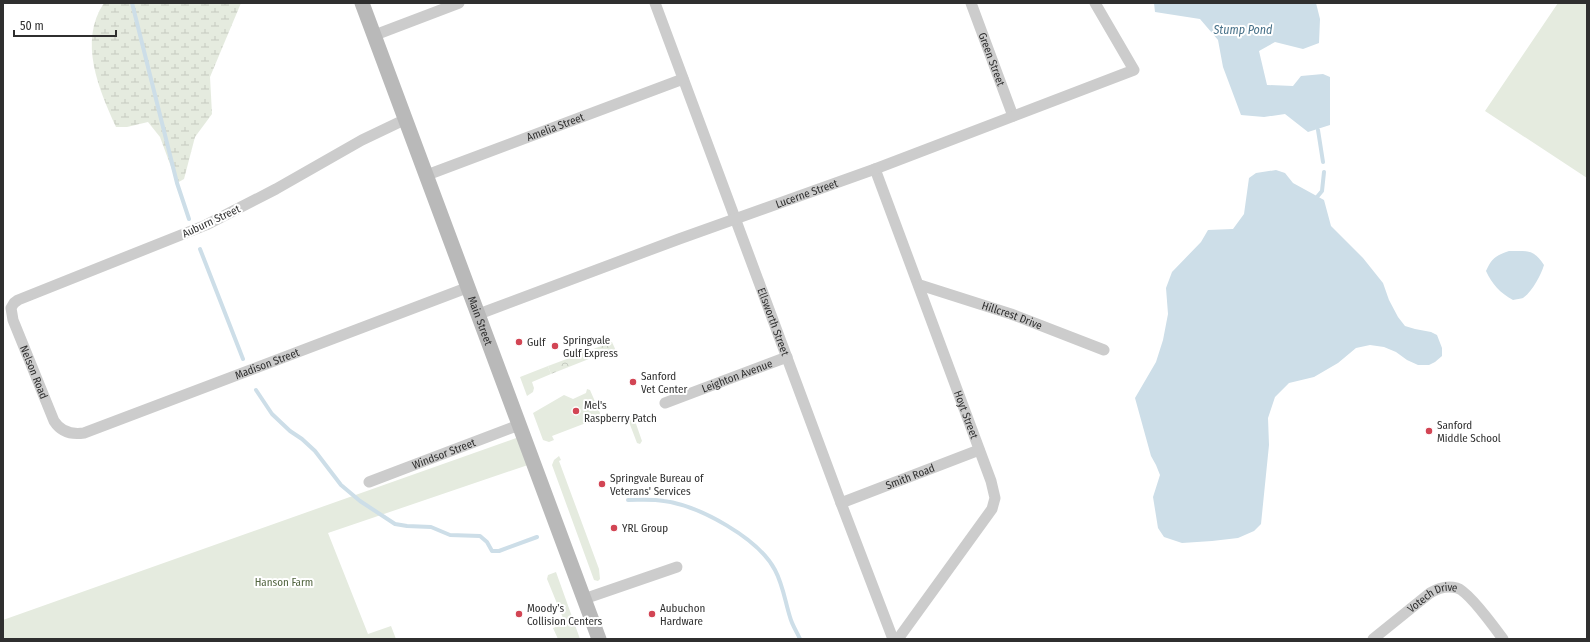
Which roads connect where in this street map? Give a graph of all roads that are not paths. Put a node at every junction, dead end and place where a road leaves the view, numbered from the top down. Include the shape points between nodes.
1 (362, 3) edge
2 (459, 3) edge
3 (655, 3) edge
4 (971, 3) edge
5 (1095, 3) edge
6 (375, 35) junction
7 (684, 79) junction
8 (1013, 116) junction
9 (406, 119) junction
10 (875, 169) junction
11 (427, 175) junction
12 (736, 219) junction
13 (920, 285) junction
14 (469, 287) junction
15 (11, 308) joint
16 (479, 314) junction
17 (1104, 350) dead end
18 (787, 357) junction
19 (665, 403) dead end
20 (519, 425) junction
21 (65, 431) joint
22 (979, 450) junction
23 (369, 482) dead end
24 (841, 502) junction
25 (677, 567) dead end
26 (584, 599) junction
27 (599, 639) edge
28 (893, 639) edge
29 (898, 639) edge
30 (1373, 639) edge
31 (1504, 639) edge

1 - 6 main road, Main Street
2 - 6 street
3 - 7 street, Ellsworth Street
4 - 8 street, Green Street
5 - 8 street, Lucerne Street via 1134,70
6 - 9 main road, Main Street
7 - 11 street, Amelia Street
7 - 12 street, Ellsworth Street
8 - 10 street, Lucerne Street
9 - 11 main road, Main Street
9 - 15 street, Auburn Street via 362,140 212,222 23,298
10 - 12 street, Lucerne Street
10 - 13 street, Hoyt Street
11 - 14 main road, Main Street
12 - 16 street, Lucerne Street
12 - 18 street, Ellsworth Street
13 - 17 street, Hillcrest Drive via 1011,314
13 - 22 street, Hoyt Street
14 - 16 main road, Main Street
14 - 21 street, Madison Street via 84,432 78,434
15 - 21 street, Nelson Road via 13,320 54,421
16 - 20 main road, Main Street
18 - 19 street, Leighton Avenue
18 - 24 street, Ellsworth Street
20 - 23 street, Windsor Street
20 - 26 main road, Main Street
22 - 24 street, Smith Road
22 - 29 street, Hoyt Street via 995,494 992,509
24 - 28 street, Ellsworth Street
25 - 26 street
26 - 27 main road, Main Street
30 - 31 street, Votech Drive via 1437,588 1448,586 1458,588 1469,597

